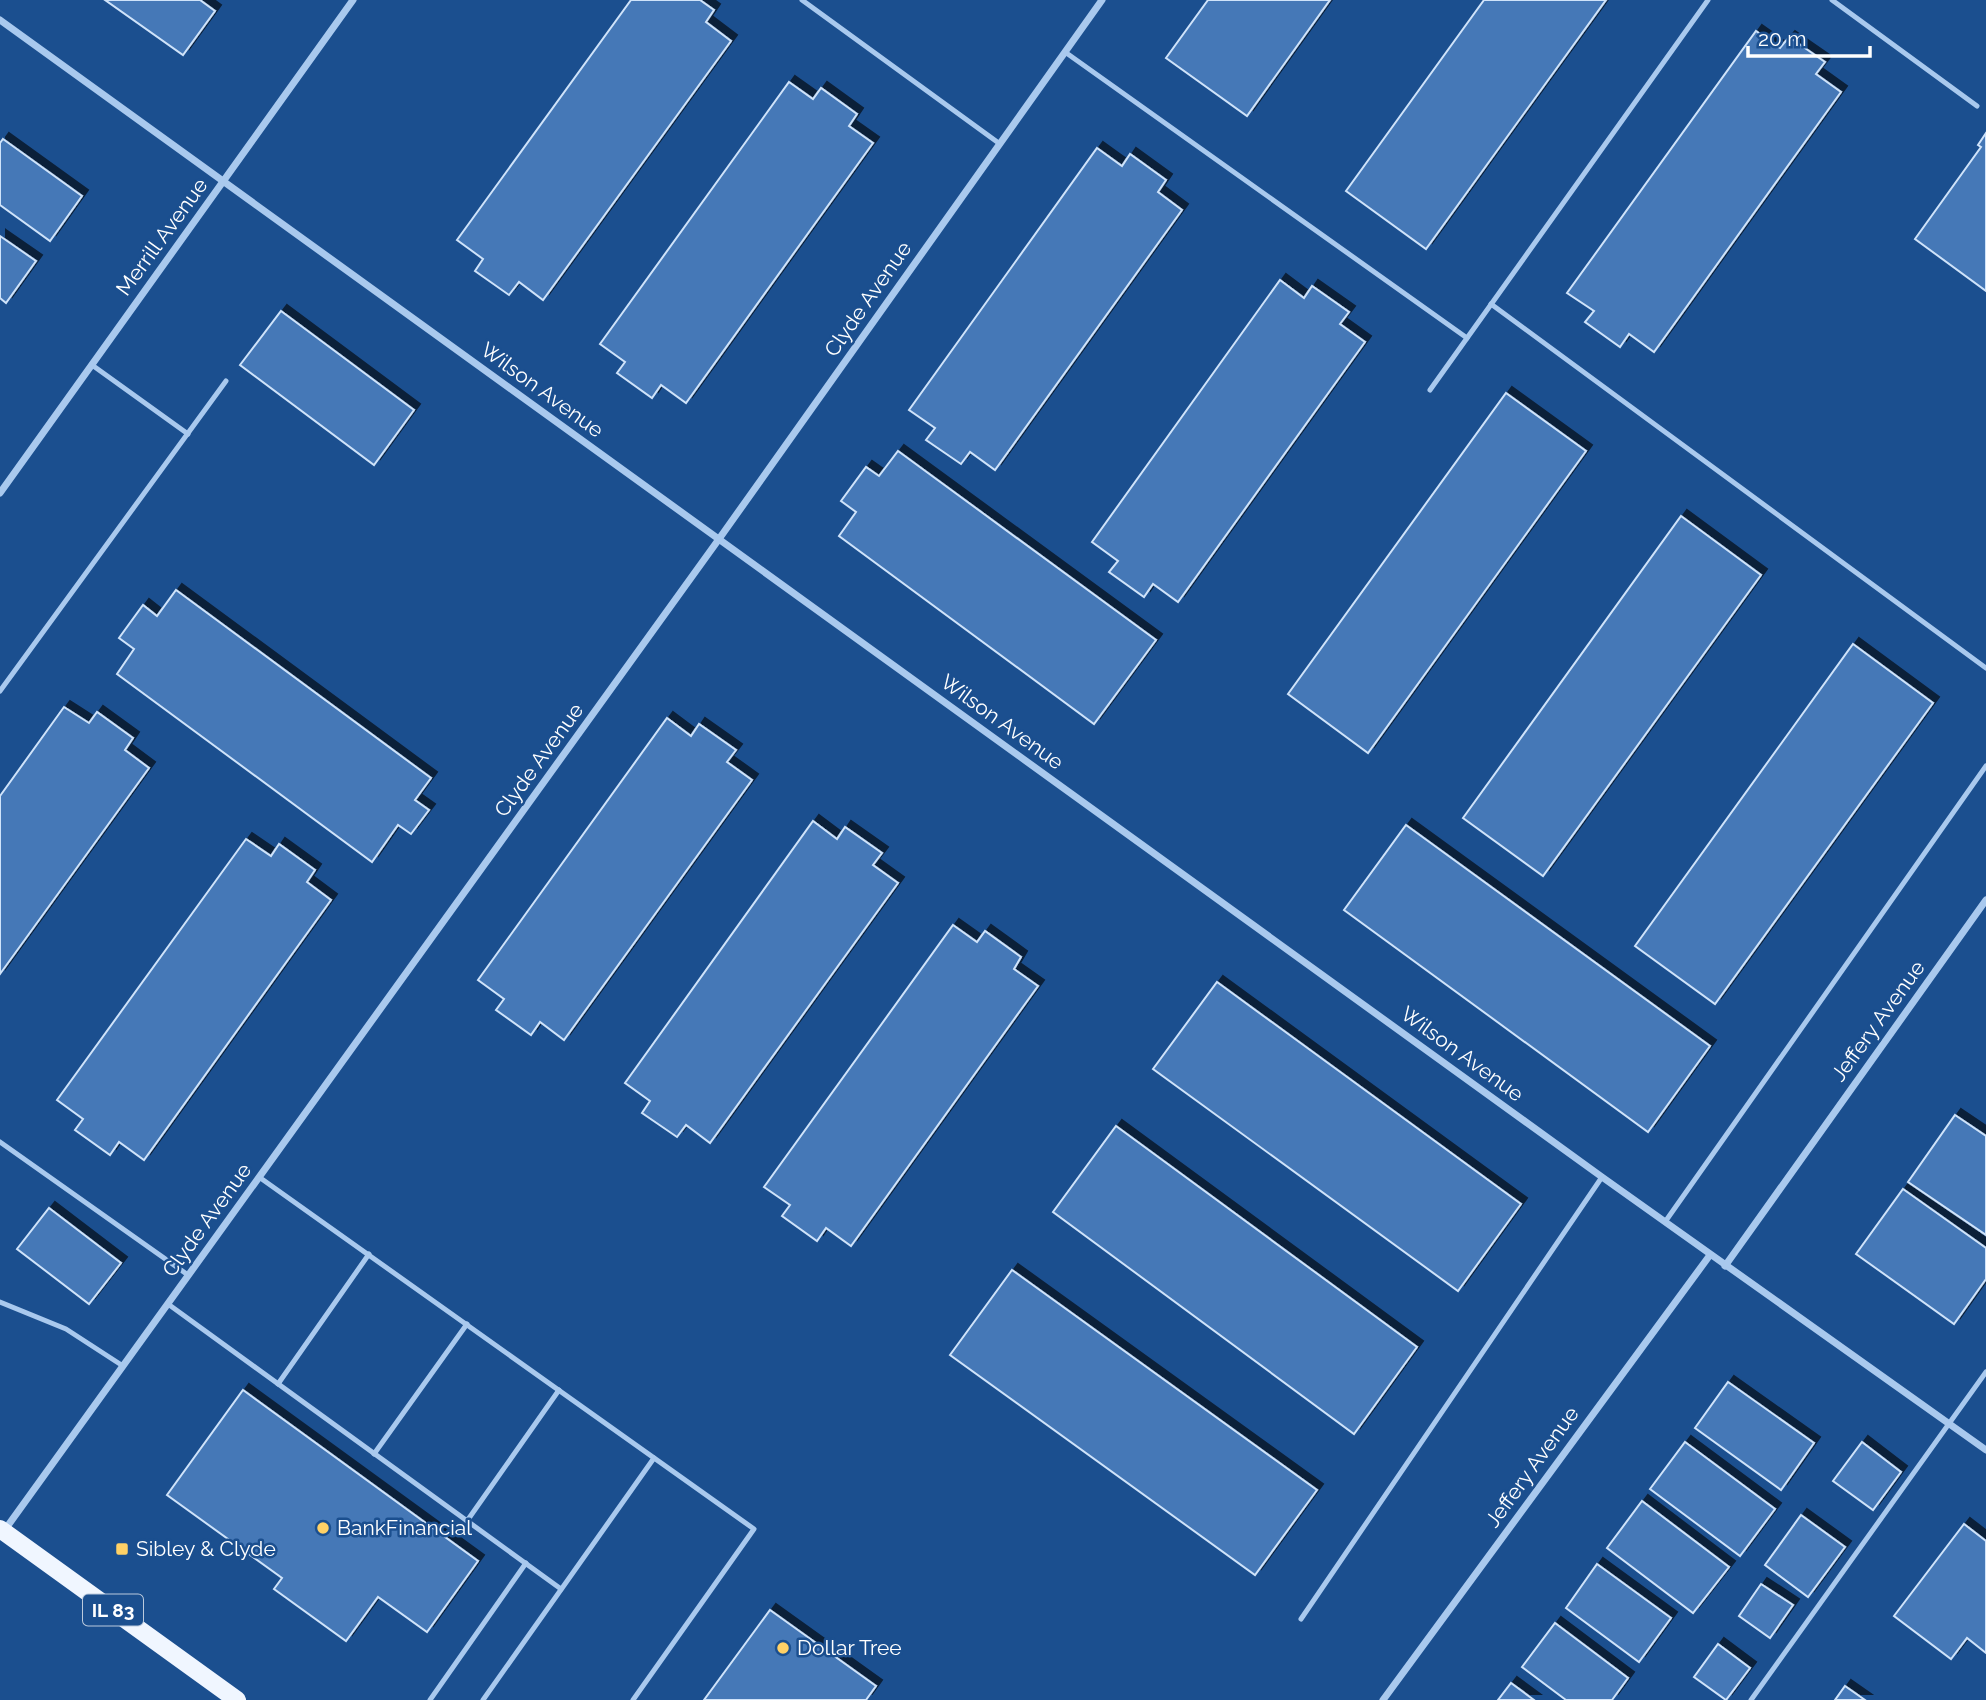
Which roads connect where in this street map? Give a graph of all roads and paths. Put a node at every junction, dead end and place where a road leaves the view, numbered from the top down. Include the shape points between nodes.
1 (353, 0) edge
2 (802, 0) edge
3 (1102, 0) edge
4 (1707, 0) edge
5 (1832, 0) edge
6 (0, 20) edge
7 (1066, 52) junction
8 (1977, 106) dead end
9 (1000, 144) junction
10 (223, 181) junction
11 (1491, 304) junction
12 (1467, 338) junction
13 (92, 365) junction
14 (226, 382) dead end
15 (1430, 390) dead end
16 (187, 434) junction
17 (0, 493) edge
18 (719, 539) junction
19 (1986, 668) edge
20 (0, 691) edge
21 (1986, 766) edge
22 (1986, 900) edge
23 (0, 1142) edge
24 (259, 1177) junction
25 (1602, 1177) junction
26 (1665, 1222) junction
27 (369, 1254) junction
28 (1710, 1255) junction
29 (1725, 1266) junction
30 (188, 1275) junction
31 (0, 1302) edge
32 (168, 1304) junction
33 (467, 1324) junction
34 (123, 1366) junction
35 (1986, 1372) edge
36 (278, 1384) junction
37 (559, 1390) junction
38 (1949, 1424) junction
39 (1986, 1450) edge
40 (374, 1454) junction
41 (654, 1458) junction
42 (467, 1521) junction
43 (1, 1532) edge
44 (526, 1563) junction
45 (561, 1589) junction
46 (1301, 1619) dead end
47 (237, 1700) edge
48 (430, 1700) edge
49 (483, 1700) edge
50 (633, 1700) edge
51 (1382, 1700) edge
52 (1751, 1700) edge

1 - 10 street, Merrill Avenue
2 - 9 lane
3 - 7 street, Clyde Avenue
4 - 11 lane
5 - 8 lane
6 - 10 street, Wilson Avenue
7 - 9 street, Clyde Avenue
7 - 12 lane
9 - 18 street, Clyde Avenue
10 - 13 street, Merrill Avenue
10 - 18 street, Wilson Avenue
11 - 12 lane
11 - 19 lane
12 - 15 lane
13 - 16 lane
13 - 17 street, Merrill Avenue
14 - 16 lane
16 - 20 lane
18 - 24 street, Clyde Avenue
18 - 25 street, Wilson Avenue
21 - 26 lane
22 - 29 street, Jeffery Avenue
23 - 30 lane
24 - 27 lane
24 - 30 street, Clyde Avenue
25 - 26 street, Wilson Avenue
25 - 46 lane
26 - 28 street, Wilson Avenue
27 - 33 lane
27 - 36 lane
28 - 29 street, Wilson Avenue
28 - 51 street, Jeffery Avenue
29 - 38 street, Wilson Avenue
30 - 32 street, Clyde Avenue
31 - 34 lane via 66,1329
32 - 34 street, Clyde Avenue
32 - 36 lane
33 - 37 lane
33 - 40 lane
34 - 43 street, Clyde Avenue
35 - 38 lane
36 - 40 lane
37 - 41 lane
37 - 42 lane
38 - 39 street, Wilson Avenue
38 - 52 lane
40 - 42 lane
41 - 45 lane
41 - 50 lane via 754,1529
42 - 44 lane
43 - 47 main road, IL 83
44 - 45 lane
44 - 48 lane
45 - 49 lane

